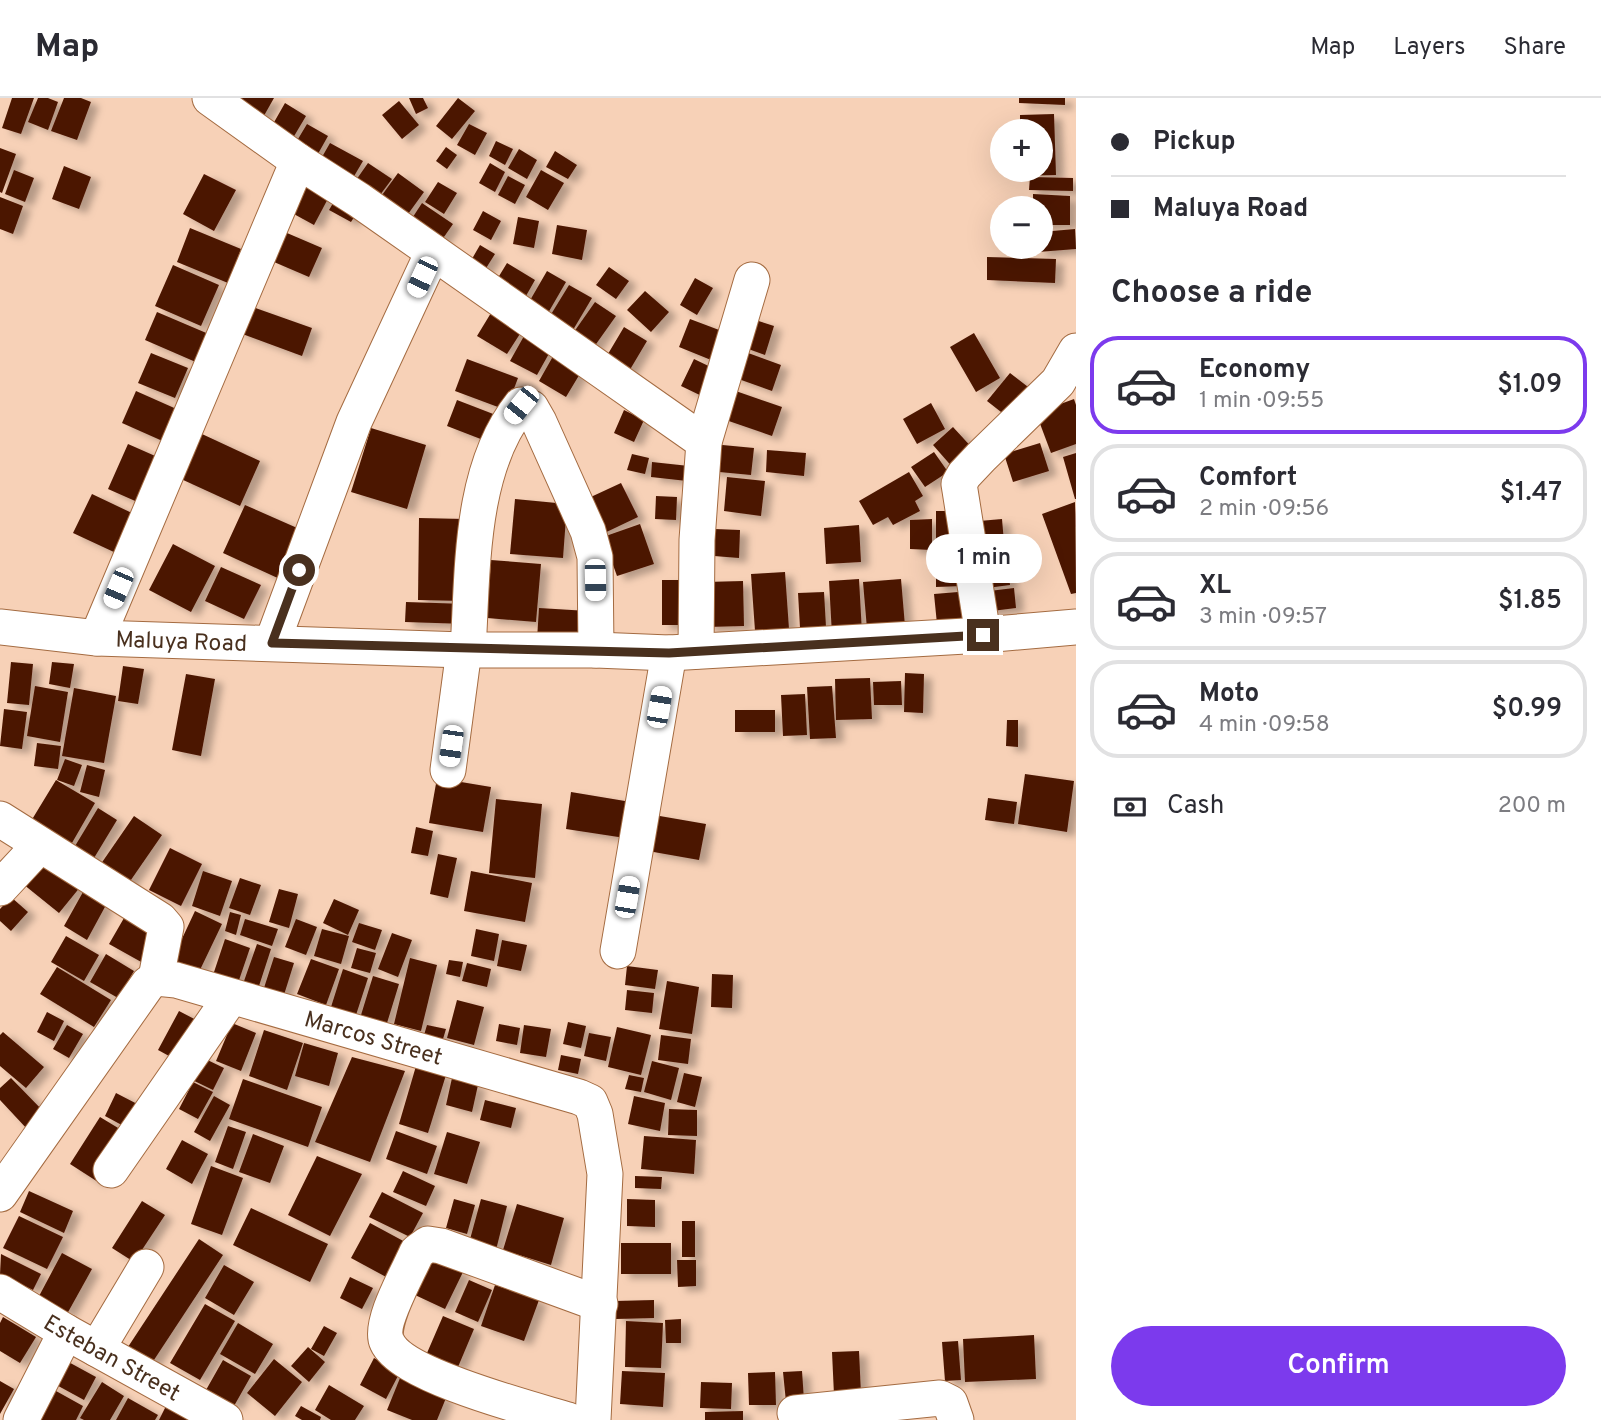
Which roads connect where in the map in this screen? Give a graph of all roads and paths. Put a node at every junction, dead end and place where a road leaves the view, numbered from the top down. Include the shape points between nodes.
1 (210, 98) edge
2 (298, 162) junction
3 (433, 252) junction
4 (752, 280) dead end
5 (1076, 351) edge
6 (1067, 379) edge
7 (704, 442) junction
8 (0, 627) edge
9 (1076, 627) edge
10 (983, 635) junction
11 (97, 638) junction
12 (272, 643) junction
13 (466, 650) junction
14 (596, 650) junction
15 (682, 652) junction
16 (448, 770) dead end
17 (0, 819) edge
18 (40, 845) junction
19 (0, 888) edge
20 (618, 951) dead end
21 (156, 978) junction
22 (231, 997) junction
23 (111, 1170) dead end
24 (0, 1194) edge
25 (146, 1267) dead end
26 (0, 1292) edge
27 (600, 1304) junction
28 (66, 1332) junction
29 (97, 1349) junction
30 (795, 1413) dead end
31 (21, 1420) edge
32 (225, 1420) edge
33 (568, 1420) edge
34 (593, 1420) edge
35 (956, 1420) edge

1 - 2 street
2 - 3 street
2 - 11 street
3 - 7 street
3 - 12 street via 354,422
4 - 7 street
5 - 6 street
6 - 10 street via 981,457 959,484
7 - 15 street
8 - 11 street, Maluya Road
9 - 10 street, Maluya Road
10 - 15 street, Maluya Road
11 - 12 street, Maluya Road
12 - 13 street, Maluya Road
13 - 14 street, Maluya Road
13 - 14 street via 478,508 494,455 521,405 531,408 539,422 588,531 595,557
13 - 16 street
14 - 15 street, Maluya Road
15 - 20 street
17 - 18 street
18 - 19 street
18 - 21 street via 160,920 166,927
21 - 22 street, Marcos Street
21 - 24 street
22 - 23 street
22 - 27 street, Marcos Street via 590,1102 606,1174
25 - 29 street
26 - 28 street, Esteban Street
27 - 33 street via 428,1244 417,1252 385,1323 386,1342 401,1359 482,1395
27 - 34 street
28 - 29 street, Esteban Street
28 - 31 street
29 - 32 street, Esteban Street
30 - 35 street via 940,1398 950,1403

